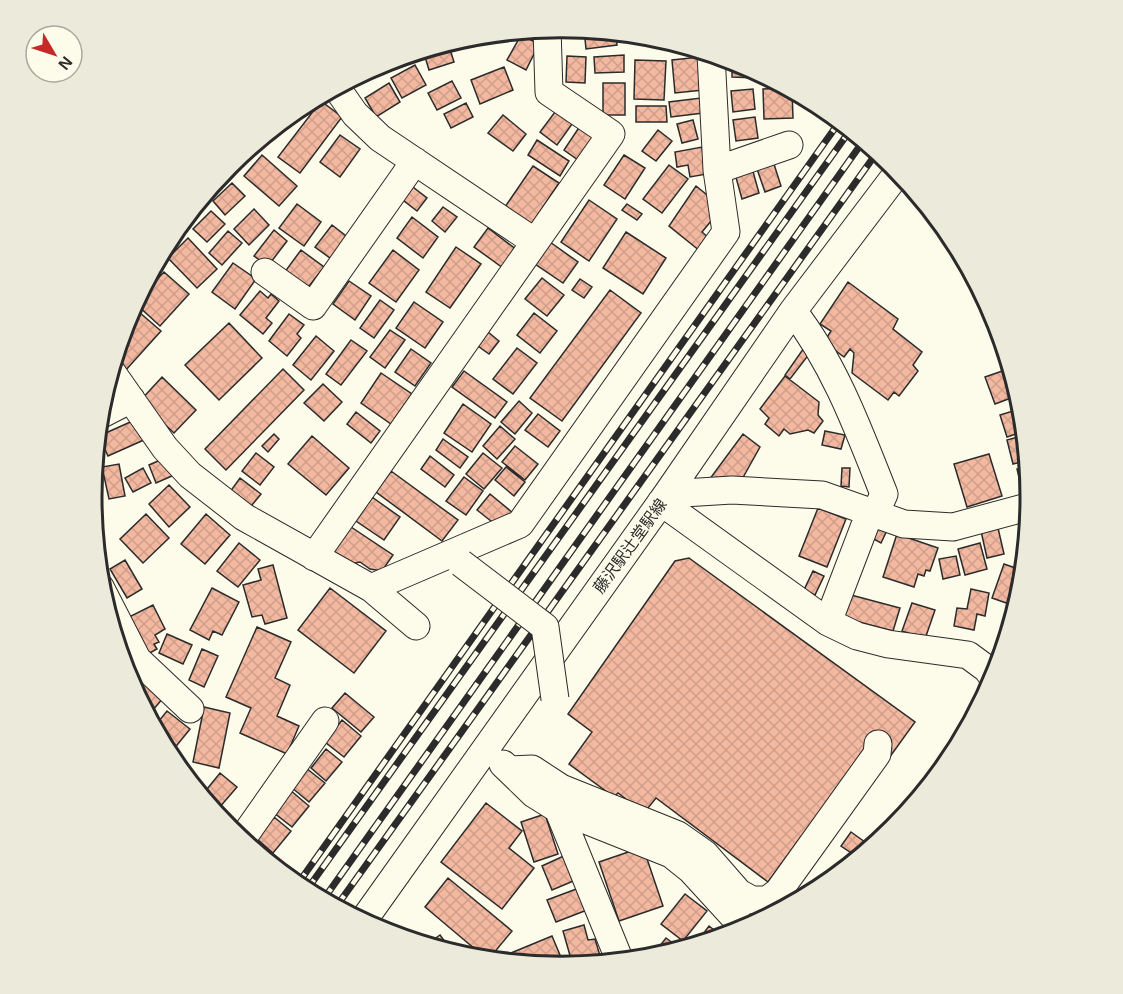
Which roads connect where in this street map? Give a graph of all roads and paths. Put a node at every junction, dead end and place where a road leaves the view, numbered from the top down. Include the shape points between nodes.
1 (547, 38) edge
2 (711, 63) edge
3 (341, 94) edge
4 (789, 145) dead end
5 (415, 161) junction
6 (717, 170) junction
7 (893, 179) edge
8 (535, 242) junction
9 (265, 272) dead end
10 (793, 311) junction
11 (117, 380) edge
12 (131, 399) junction
13 (111, 410) edge
14 (664, 498) junction
15 (1021, 509) edge
16 (873, 513) junction
17 (314, 557) junction
18 (461, 563) dead end
19 (371, 588) junction
20 (828, 622) junction
21 (416, 626) dead end
22 (121, 628) edge
23 (987, 670) edge
24 (555, 699) dead end
25 (190, 710) dead end
26 (325, 721) dead end
27 (878, 744) dead end
28 (485, 749) junction
29 (510, 770) junction
30 (534, 794) junction
31 (558, 809) junction
32 (622, 814) junction
33 (248, 832) edge
34 (368, 914) edge
35 (738, 921) edge
36 (617, 953) edge

1 - 8 street via 549,92 611,134
2 - 6 street
3 - 5 street via 380,138
4 - 6 street
5 - 8 street
5 - 9 street via 313,306
6 - 19 street via 726,232 520,524
7 - 10 street, 藤沢駅辻堂駅線
8 - 17 street
10 - 14 street, 藤沢駅辻堂駅線
10 - 16 street via 806,327 851,410 884,494
11 - 12 street
12 - 13 street
12 - 17 street via 190,476 244,517
14 - 16 street via 732,490 822,495
14 - 20 street
14 - 28 street, 藤沢駅辻堂駅線
15 - 16 street via 953,527 904,524
16 - 20 street
17 - 19 street
18 - 24 street, bridge via 545,627
19 - 21 street
20 - 23 street via 857,636 888,644 968,655
22 - 25 street via 137,658
26 - 33 street
27 - 32 street via 877,754 778,892 767,900 752,900 739,893 705,854 678,835
28 - 29 street
28 - 34 street, 藤沢駅辻堂駅線
29 - 30 street
29 - 32 street via 532,769 561,788
30 - 31 street
30 - 32 street
31 - 35 street via 671,854
31 - 36 street

